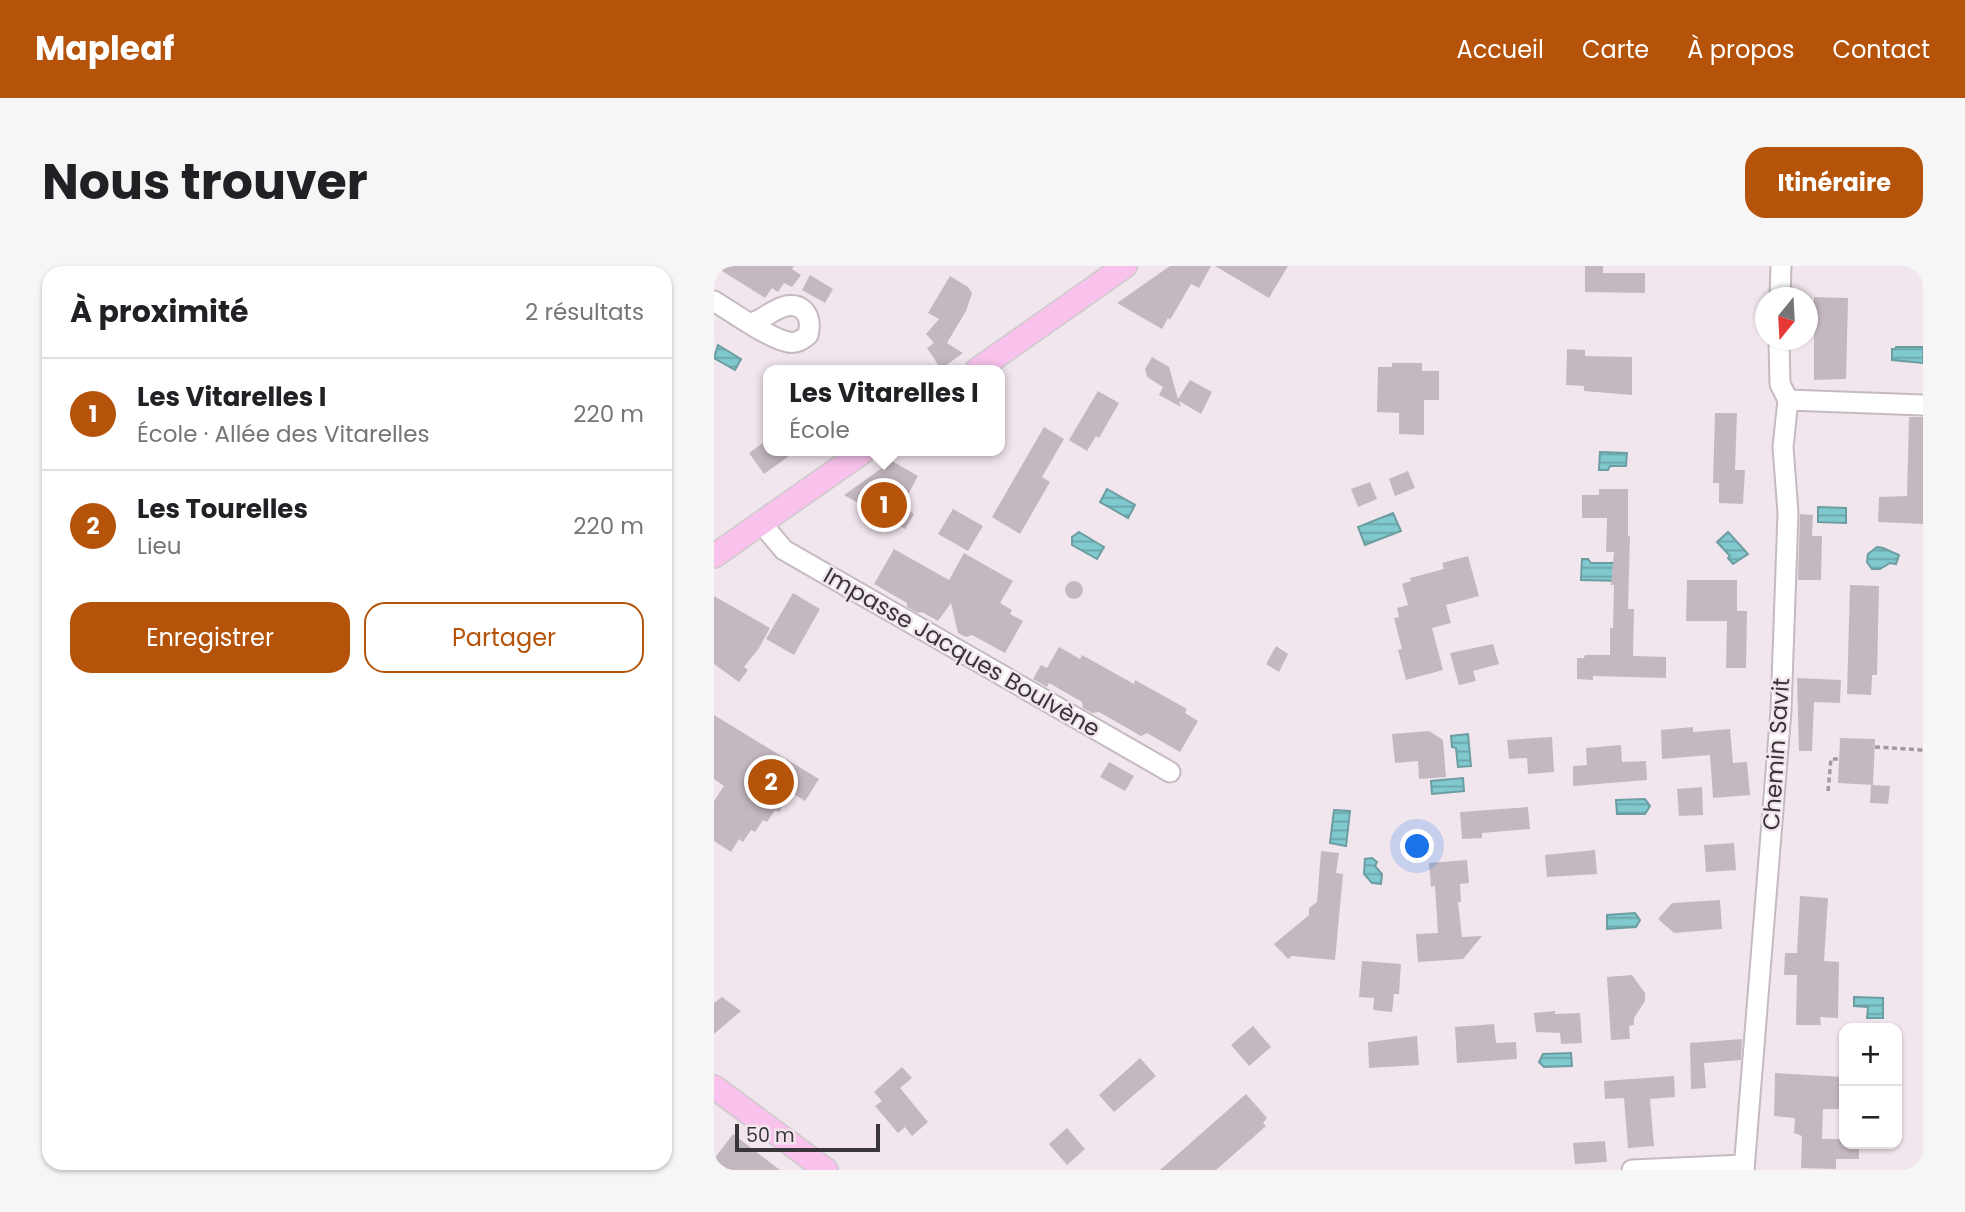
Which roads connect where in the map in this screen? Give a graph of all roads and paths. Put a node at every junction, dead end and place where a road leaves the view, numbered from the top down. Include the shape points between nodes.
1 (1125, 266) edge
2 (1781, 266) edge
3 (1780, 287) edge
4 (714, 301) edge
5 (752, 323) dead end
6 (1779, 350) edge
7 (984, 365) edge
8 (1788, 400) junction
9 (1923, 405) edge
10 (857, 456) edge
11 (761, 523) junction
12 (714, 556) edge
13 (1875, 747) dead end
14 (1923, 750) edge
15 (1839, 760) dead end
16 (1170, 772) dead end
17 (1828, 790) dead end
18 (714, 1087) edge
19 (1744, 1167) edge
20 (826, 1170) edge
21 (1632, 1170) edge

1 - 7 main road
2 - 3 street
4 - 5 street
6 - 8 street, Chemin Savit via 1780,384
8 - 9 street
8 - 19 street, Chemin Savit via 1783,447 1788,513 1781,710
10 - 11 main road
11 - 12 main road
11 - 16 street, Impasse Jacques Boulvène via 784,550
13 - 14 path
15 - 17 path via 1831,759
18 - 20 main road
19 - 21 street

